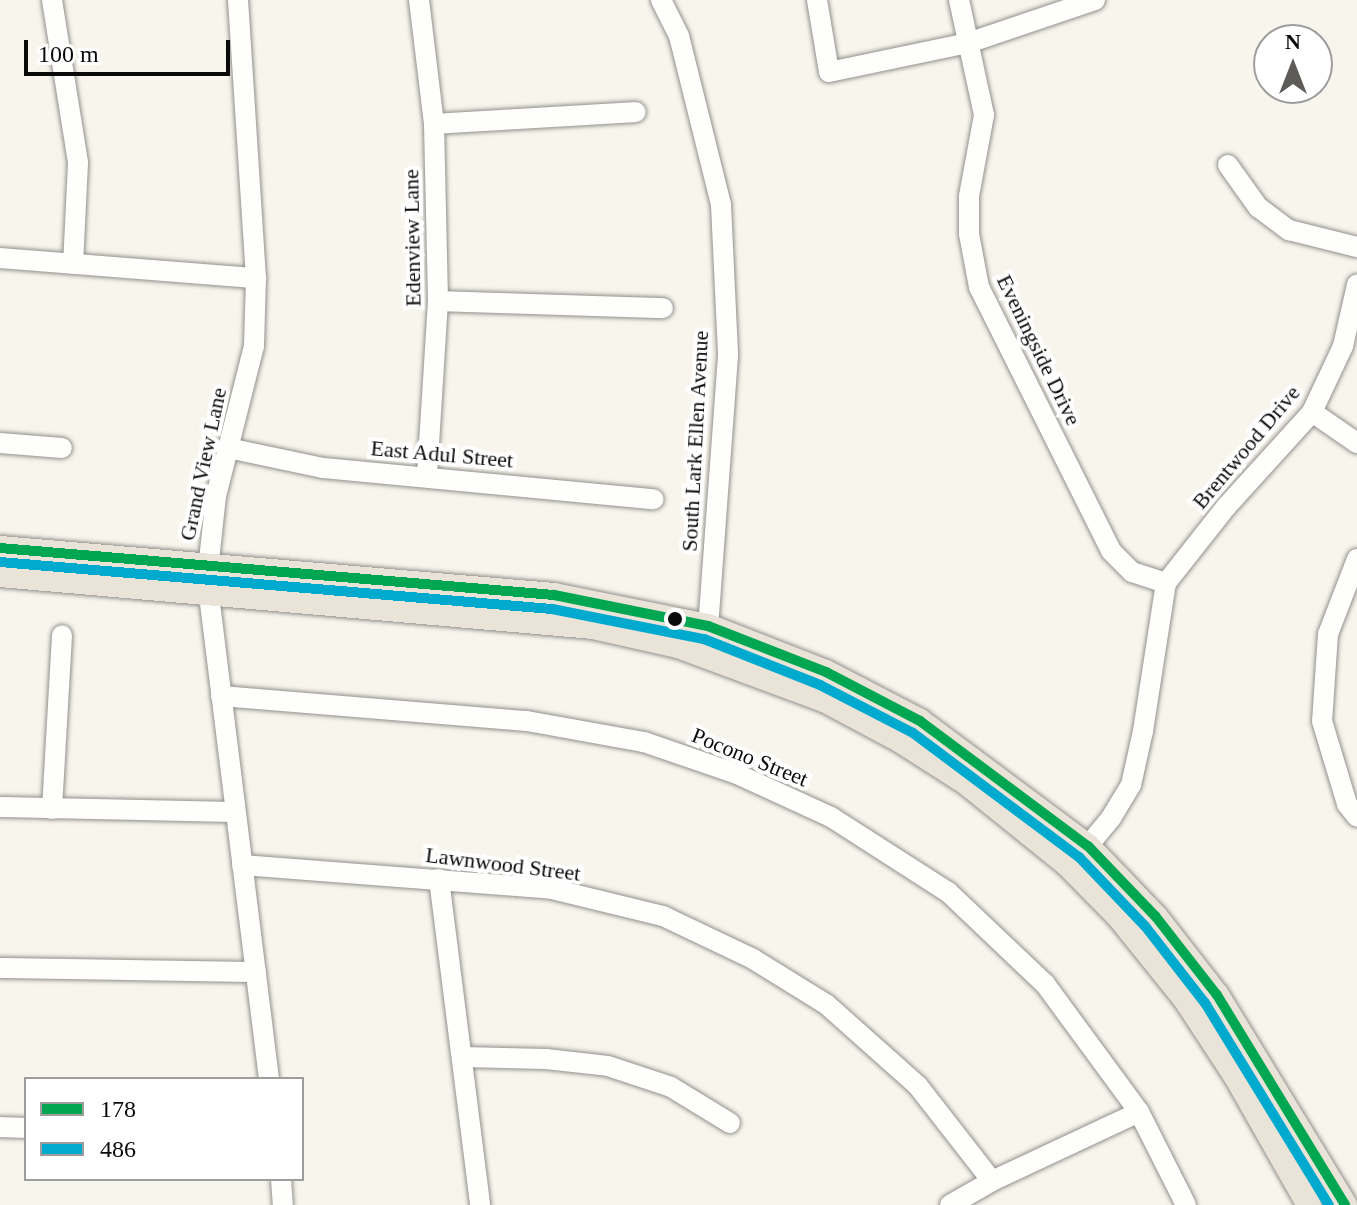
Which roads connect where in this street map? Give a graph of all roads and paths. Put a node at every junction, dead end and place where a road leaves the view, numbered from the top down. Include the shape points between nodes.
1 (52, 0) edge
2 (238, 0) edge
3 (419, 0) edge
4 (661, 0) edge
5 (817, 0) edge
6 (959, 0) edge
7 (1095, 0) edge
8 (968, 43) junction
9 (636, 112) dead end
10 (434, 124) junction
11 (1228, 165) dead end
12 (1357, 247) edge
13 (0, 258) edge
14 (73, 264) junction
15 (256, 278) junction
16 (1357, 285) edge
17 (438, 301) junction
18 (663, 308) dead end
19 (1312, 412) junction
20 (0, 443) edge
21 (1357, 443) edge
22 (62, 448) dead end
23 (228, 448) junction
24 (427, 476) junction
25 (654, 499) dead end
26 (0, 548) edge
27 (1357, 559) edge
28 (207, 565) junction
29 (0, 575) edge
30 (1166, 583) junction
31 (208, 592) junction
32 (708, 626) junction
33 (62, 635) dead end
34 (699, 652) junction
35 (221, 696) junction
36 (0, 807) edge
37 (52, 809) junction
38 (235, 812) junction
39 (1357, 817) edge
40 (1088, 846) junction
41 (242, 865) junction
42 (1070, 867) junction
43 (439, 879) junction
44 (0, 968) edge
45 (256, 972) junction
46 (462, 1057) junction
47 (269, 1077) edge
48 (1139, 1112) junction
49 (730, 1123) dead end
50 (0, 1127) edge
51 (24, 1128) edge
52 (281, 1181) edge
53 (992, 1181) junction
54 (283, 1205) edge
55 (480, 1205) edge
56 (950, 1205) edge
57 (1186, 1205) edge
58 (1309, 1205) edge
59 (1345, 1205) edge

1 - 14 street via 78,163
2 - 15 street, Grand View Lane
3 - 10 street, Edenview Lane
4 - 32 street, South Lark Ellen Avenue via 679,36 721,205 728,356
5 - 8 street via 829,72
6 - 8 street, Eveningside Drive
7 - 8 street
8 - 30 street, Eveningside Drive via 984,115 969,196 969,234 979,287 1111,551 1132,572
9 - 10 street
10 - 17 street, Edenview Lane
11 - 12 street via 1258,207 1289,230
13 - 14 street
14 - 15 street
15 - 23 street, Grand View Lane via 254,346
16 - 19 street, Brentwood Drive via 1343,346
17 - 18 street
17 - 24 street, Edenview Lane
19 - 21 street
19 - 30 street, Brentwood Drive
20 - 22 street
23 - 24 street, East Adul Street via 323,468
23 - 28 street, Grand View Lane
24 - 25 street, East Adul Street
26 - 28 main road
27 - 39 street via 1328,634 1322,721 1347,804
28 - 31 street, Grand View Lane
28 - 32 main road via 554,595
29 - 31 main road
30 - 40 street via 1131,785
31 - 34 main road via 561,622
31 - 35 street, Grand View Lane
32 - 34 street, South Lark Ellen Avenue
32 - 40 main road via 826,672 920,721
33 - 37 street
34 - 42 main road via 799,689 899,740 965,782
35 - 38 street, Grand View Lane
35 - 48 street, Pocono Street via 541,724 644,742 764,786 831,817 948,892 1045,984
36 - 37 street
37 - 38 street
38 - 41 street, Grand View Lane
40 - 42 street
40 - 59 main road via 1156,917 1217,995
41 - 43 street, Lawnwood Street
41 - 45 street, Grand View Lane
42 - 58 main road via 1119,917 1185,999
43 - 46 street
43 - 53 street, Lawnwood Street via 552,889 663,916 753,959 826,1004 918,1086
44 - 45 street
45 - 47 street, Grand View Lane
46 - 49 street via 608,1066 671,1087
46 - 55 street
48 - 53 street
48 - 57 street, Pocono Street
50 - 51 street
52 - 54 street
53 - 56 street

